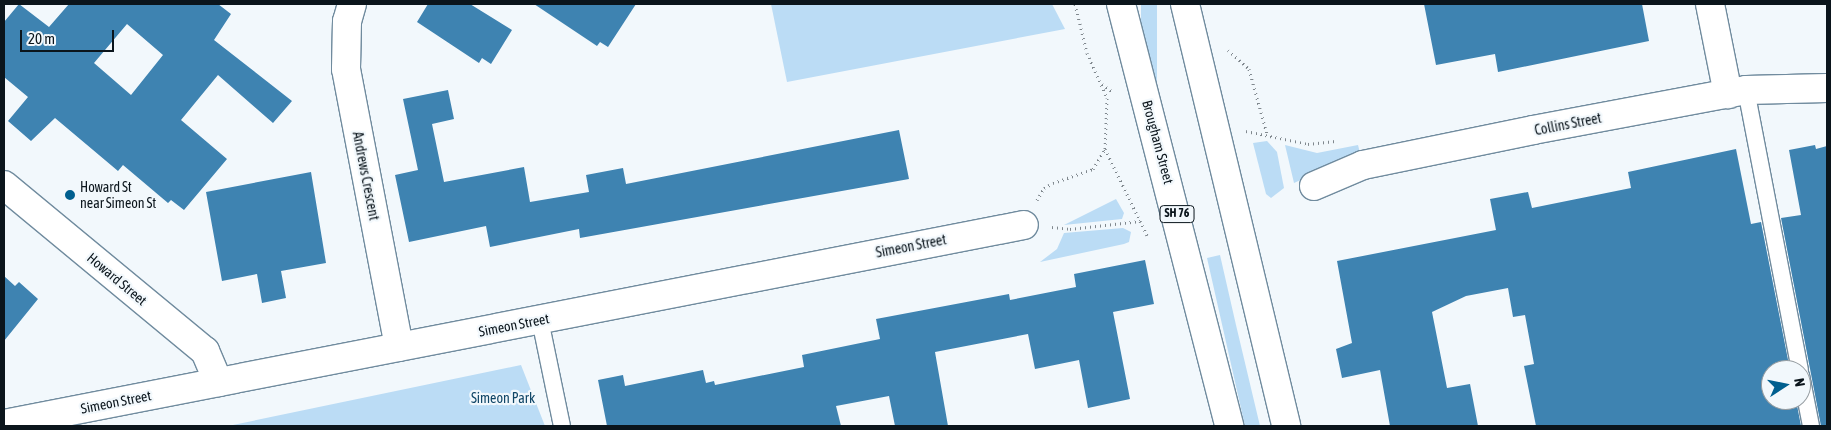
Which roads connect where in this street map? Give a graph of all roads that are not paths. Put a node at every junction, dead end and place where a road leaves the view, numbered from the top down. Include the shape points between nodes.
1 (352, 4) edge
2 (1121, 4) edge
3 (1185, 4) edge
4 (1710, 4) edge
5 (1827, 88) edge
6 (1737, 92) junction
7 (4, 185) edge
8 (1314, 186) dead end
9 (1024, 225) road end
10 (540, 320) junction
11 (399, 347) junction
12 (1798, 360) edge
13 (218, 382) junction
14 (1808, 410) edge
15 (4, 424) edge
16 (562, 426) edge
17 (1229, 426) edge
18 (1286, 426) edge
19 (1811, 426) edge

1 - 11 main road, Andrews Crescent via 347,21 346,69
2 - 17 main road, Brougham Street / SH 76
3 - 18 main road
4 - 6 main road
5 - 6 main road, Collins Street
6 - 8 main road, Collins Street via 1371,163
6 - 12 lane
7 - 13 main road, Howard Street via 204,351
9 - 10 main road, Simeon Street
10 - 11 main road, Simeon Street
10 - 16 lane
11 - 13 main road, Simeon Street
13 - 15 main road, Simeon Street
14 - 19 lane

